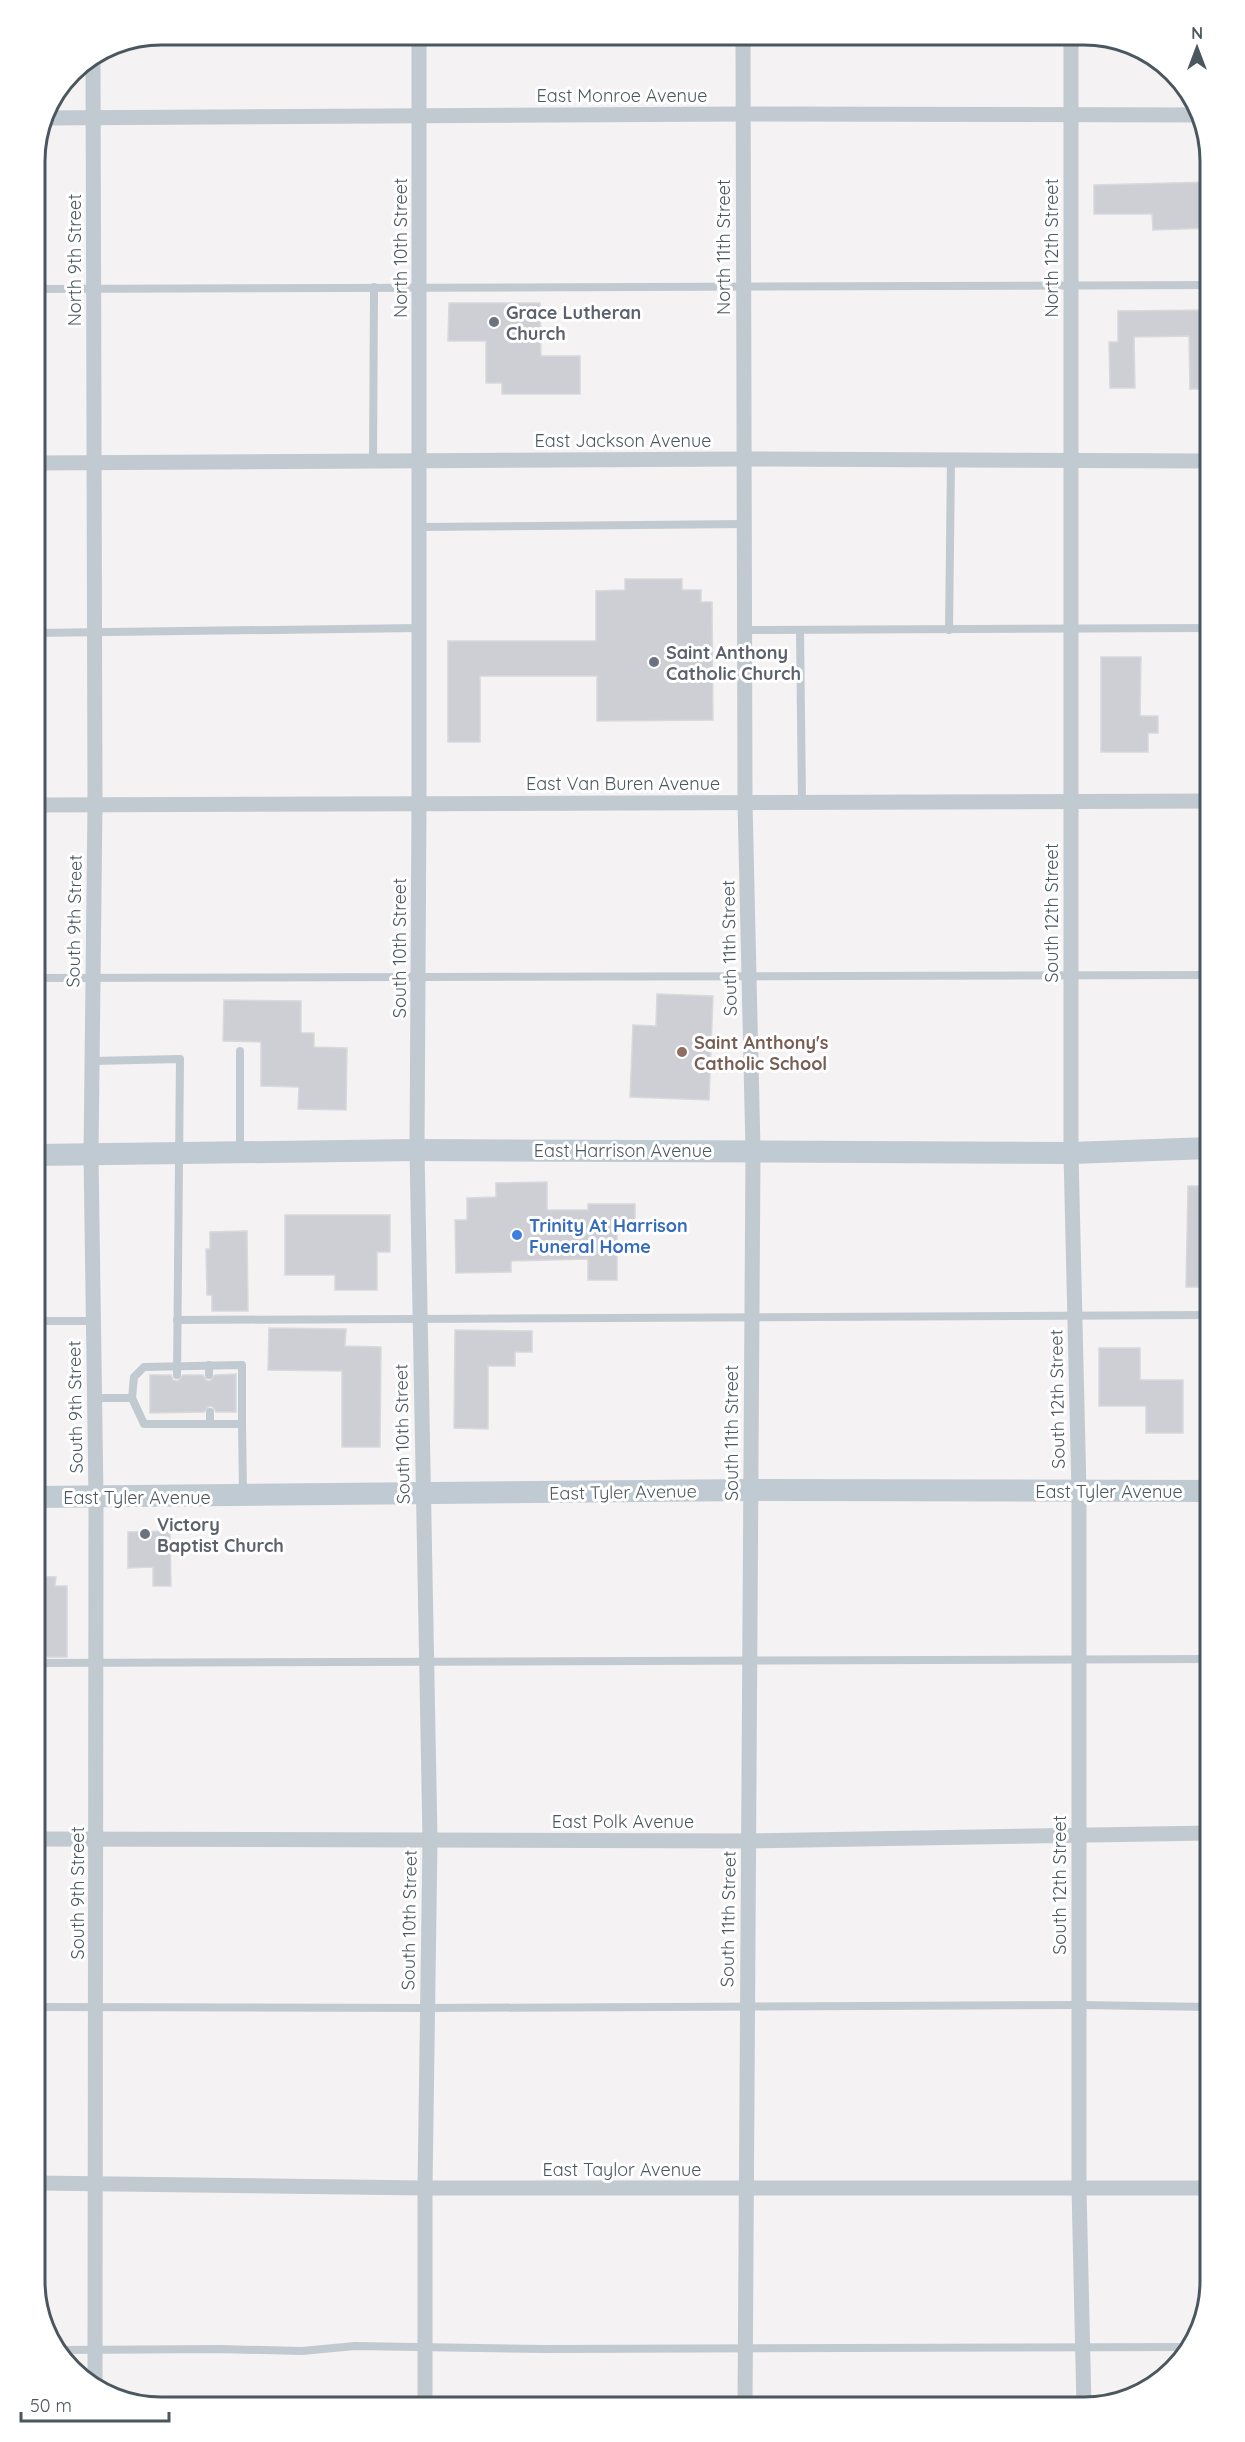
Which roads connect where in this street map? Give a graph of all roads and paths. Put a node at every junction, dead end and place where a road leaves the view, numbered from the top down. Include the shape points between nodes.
1 (419, 45) edge
2 (743, 45) edge
3 (1071, 45) edge
4 (93, 67) edge
5 (743, 114) junction
6 (1070, 114) junction
7 (1190, 115) edge
8 (420, 116) junction
9 (53, 118) edge
10 (93, 118) junction
11 (743, 285) junction
12 (1070, 285) junction
13 (1200, 285) edge
14 (374, 287) junction
15 (420, 287) junction
16 (45, 289) edge
17 (94, 289) junction
18 (744, 459) junction
19 (373, 461) junction
20 (419, 461) junction
21 (951, 461) junction
22 (1200, 461) edge
23 (93, 462) junction
24 (1071, 462) junction
25 (45, 463) edge
26 (744, 524) junction
27 (419, 527) junction
28 (419, 628) junction
29 (1200, 628) edge
30 (744, 630) junction
31 (800, 630) junction
32 (949, 630) junction
33 (1072, 630) junction
34 (94, 632) junction
35 (45, 633) edge
36 (1071, 801) junction
37 (1200, 801) edge
38 (745, 802) junction
39 (802, 802) junction
40 (419, 804) junction
41 (45, 805) edge
42 (95, 805) junction
43 (1200, 975) edge
44 (418, 976) junction
45 (749, 976) junction
46 (1071, 976) junction
47 (93, 977) junction
48 (45, 978) edge
49 (240, 1052) dead end
50 (92, 1061) junction
51 (1200, 1148) edge
52 (417, 1150) junction
53 (753, 1150) junction
54 (240, 1153) junction
55 (1071, 1153) junction
56 (178, 1154) junction
57 (45, 1155) edge
58 (91, 1155) junction
59 (1200, 1315) edge
60 (752, 1317) junction
61 (1075, 1317) junction
62 (419, 1319) junction
63 (177, 1320) junction
64 (45, 1321) edge
65 (94, 1321) junction
66 (209, 1365) junction
67 (177, 1370) junction
68 (209, 1375) dead end
69 (95, 1398) junction
70 (132, 1398) junction
71 (177, 1412) dead end
72 (210, 1412) dead end
73 (177, 1424) junction
74 (210, 1424) junction
75 (242, 1424) junction
76 (750, 1490) junction
77 (1200, 1491) edge
78 (1079, 1492) junction
79 (422, 1495) junction
80 (243, 1496) junction
81 (45, 1497) edge
82 (96, 1497) junction
83 (1079, 1659) junction
84 (1200, 1659) edge
85 (749, 1660) junction
86 (45, 1663) edge
87 (95, 1663) junction
88 (426, 1663) junction
89 (1200, 1833) edge
90 (1079, 1834) junction
91 (45, 1839) edge
92 (96, 1839) junction
93 (430, 1839) junction
94 (748, 1841) junction
95 (1079, 2005) junction
96 (45, 2007) edge
97 (96, 2007) junction
98 (747, 2007) junction
99 (1200, 2007) edge
100 (427, 2008) junction
101 (45, 2183) edge
102 (96, 2183) junction
103 (424, 2188) junction
104 (745, 2188) junction
105 (1079, 2188) junction
106 (1200, 2188) edge
107 (424, 2346) junction
108 (745, 2347) junction
109 (1180, 2347) edge
110 (1082, 2348) junction
111 (68, 2350) edge
112 (95, 2350) junction
113 (95, 2377) edge
114 (424, 2397) edge
115 (745, 2397) edge
116 (1084, 2397) edge

1 - 8 street, North 10th Street
2 - 5 street, North 11th Street
3 - 6 street, North 12th Street
4 - 10 street, North 9th Street
5 - 6 street, East Monroe Avenue
5 - 8 street, East Monroe Avenue
5 - 11 street, North 11th Street
6 - 7 street, East Monroe Avenue
6 - 12 street, North 12th Street
8 - 10 street, East Monroe Avenue
8 - 15 street, North 10th Street
9 - 10 street, East Monroe Avenue
10 - 17 street, North 9th Street
11 - 12 lane
11 - 15 lane
11 - 18 street, North 11th Street
12 - 13 lane
12 - 24 street, North 12th Street
14 - 15 lane
14 - 17 lane
14 - 19 lane
15 - 20 street, North 10th Street
16 - 17 lane
17 - 23 street, North 9th Street
18 - 20 street, East Jackson Avenue
18 - 21 street, East Jackson Avenue
18 - 26 street, South 11th Street
19 - 20 street, East Jackson Avenue
19 - 23 street, East Jackson Avenue
20 - 27 street, South 10th Street
21 - 24 street, East Jackson Avenue
21 - 32 lane
22 - 24 street, East Jackson Avenue
23 - 25 street, East Jackson Avenue
23 - 34 street, South 9th Street
24 - 33 street, South 12th Street
26 - 27 lane
26 - 30 street, South 11th Street
27 - 28 street, South 10th Street
28 - 34 lane
28 - 40 street, South 10th Street
29 - 33 lane
30 - 31 lane
30 - 38 street, South 11th Street
31 - 32 lane
31 - 39 lane
32 - 33 lane
33 - 36 street, South 12th Street
34 - 35 lane
34 - 42 street, South 9th Street
36 - 37 street, East Van Buren Avenue
36 - 39 street, East Van Buren Avenue
36 - 46 street, South 12th Street
38 - 39 street, East Van Buren Avenue
38 - 40 street, East Van Buren Avenue
38 - 45 street, South 11th Street
40 - 42 street, East Van Buren Avenue
40 - 44 street, South 10th Street
41 - 42 street, East Van Buren Avenue
42 - 47 street, South 9th Street
43 - 46 lane
44 - 45 lane
44 - 47 lane
44 - 52 street, South 10th Street
45 - 46 lane
45 - 53 street, South 11th Street
46 - 55 street, South 12th Street
47 - 48 lane
47 - 50 street, South 9th Street
49 - 54 lane
50 - 56 lane via 180,1059
50 - 58 street, South 9th Street
51 - 55 main road, East Harrison Avenue
52 - 53 main road, East Harrison Avenue
52 - 54 main road, East Harrison Avenue
52 - 62 street, South 10th Street
53 - 55 main road, East Harrison Avenue
53 - 60 street, South 11th Street
54 - 56 main road, East Harrison Avenue
55 - 61 street, South 12th Street
56 - 58 main road, East Harrison Avenue
56 - 63 lane
57 - 58 main road, East Harrison Avenue
58 - 65 street, South 9th Street
59 - 61 lane
60 - 61 lane
60 - 62 lane
60 - 76 street, South 11th Street
61 - 78 street, South 12th Street
62 - 63 lane
62 - 79 street, South 10th Street
63 - 67 lane
64 - 65 lane
65 - 69 street, South 9th Street
66 - 67 lane
66 - 68 lane
66 - 75 lane via 242,1365
67 - 70 lane via 144,1367 134,1377
69 - 70 lane
69 - 82 street, South 9th Street
70 - 73 lane via 144,1424
71 - 73 lane
72 - 74 lane
73 - 74 lane
74 - 75 lane
75 - 80 lane
76 - 78 main road, East Tyler Avenue
76 - 79 main road, East Tyler Avenue
76 - 85 street, South 11th Street
77 - 78 main road, East Tyler Avenue
78 - 83 street, South 12th Street
79 - 80 main road, East Tyler Avenue
79 - 88 street, South 10th Street
80 - 82 main road, East Tyler Avenue
81 - 82 main road, East Tyler Avenue
82 - 87 street, South 9th Street
83 - 84 lane
83 - 85 lane
83 - 90 street, South 12th Street
85 - 88 lane
85 - 94 street, South 11th Street
86 - 87 lane
87 - 88 lane
87 - 92 street, South 9th Street
88 - 93 street, South 10th Street
89 - 90 street, East Polk Avenue
90 - 94 street, East Polk Avenue
90 - 95 street, South 12th Street
91 - 92 street, East Polk Avenue
92 - 93 street, East Polk Avenue
92 - 97 street, South 9th Street
93 - 94 street, East Polk Avenue
93 - 100 street, South 10th Street
94 - 98 street, South 11th Street
95 - 98 lane
95 - 99 lane
95 - 105 street, South 12th Street
96 - 97 lane
97 - 100 lane
97 - 102 street, South 9th Street
98 - 100 lane
98 - 104 street, South 11th Street
100 - 103 street, South 10th Street
101 - 102 street, East Taylor Avenue
102 - 103 street, East Taylor Avenue
102 - 112 street, South 9th Street
103 - 104 street, East Taylor Avenue
103 - 107 street, South 10th Street
104 - 105 street, East Taylor Avenue
104 - 108 street, South 11th Street
105 - 106 street, East Taylor Avenue
105 - 110 street, South 12th Street
107 - 108 lane
107 - 112 lane via 355,2346 302,2352
107 - 114 street, South 10th Street
108 - 110 lane
108 - 115 street, South 11th Street
109 - 110 lane
110 - 116 street, South 12th Street
111 - 112 lane
112 - 113 street, South 9th Street

